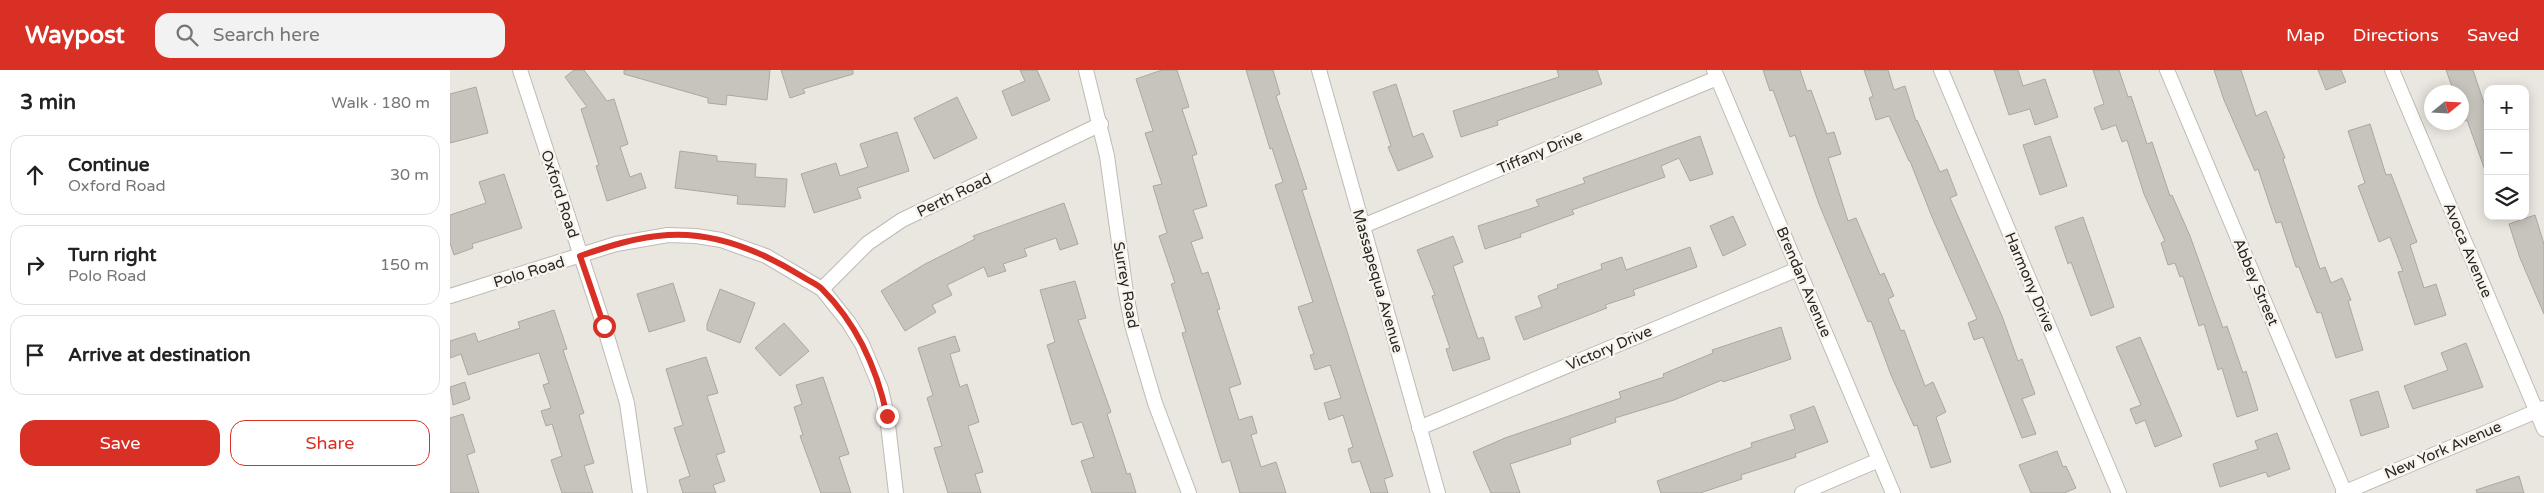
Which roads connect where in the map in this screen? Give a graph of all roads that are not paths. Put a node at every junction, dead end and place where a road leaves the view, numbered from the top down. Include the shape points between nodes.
1 (520, 70) edge
2 (1086, 70) edge
3 (1319, 70) edge
4 (1941, 70) edge
5 (2167, 70) edge
6 (2392, 70) edge
7 (1716, 74) edge
8 (1101, 124) junction
9 (1363, 226) junction
10 (580, 256) junction
11 (1798, 269) junction
12 (822, 289) junction
13 (450, 296) edge
14 (2540, 409) edge
15 (1419, 428) junction
16 (2544, 429) edge
17 (1879, 460) junction
18 (640, 493) edge
19 (896, 493) edge
20 (1190, 493) edge
21 (1438, 493) edge
22 (1802, 493) edge
23 (1893, 493) edge
24 (2119, 493) edge
25 (2344, 493) edge

1 - 10 street, Oxford Road
2 - 8 street, Surrey Road
3 - 9 street, Massapequa Avenue
4 - 24 street, Harmony Drive
5 - 25 street, Abbey Street
6 - 14 street, Avoca Avenue
7 - 9 street, Tiffany Drive
7 - 11 street, Brendan Avenue
8 - 12 street, Perth Road via 902,220 868,243
8 - 20 street, Surrey Road via 1132,325 1154,403
9 - 15 street, Massapequa Avenue
10 - 12 street, Polo Road via 638,239 696,236 721,240 766,256
10 - 13 street, Polo Road
10 - 18 street, Oxford Road via 627,402
11 - 15 street, Victory Drive
11 - 17 street, Brendan Avenue
12 - 19 street, Polo Road via 862,344 882,389
14 - 16 street, Avoca Avenue
14 - 25 street, New York Avenue
15 - 21 street, Massapequa Avenue
17 - 22 street
17 - 23 street, Brendan Avenue

